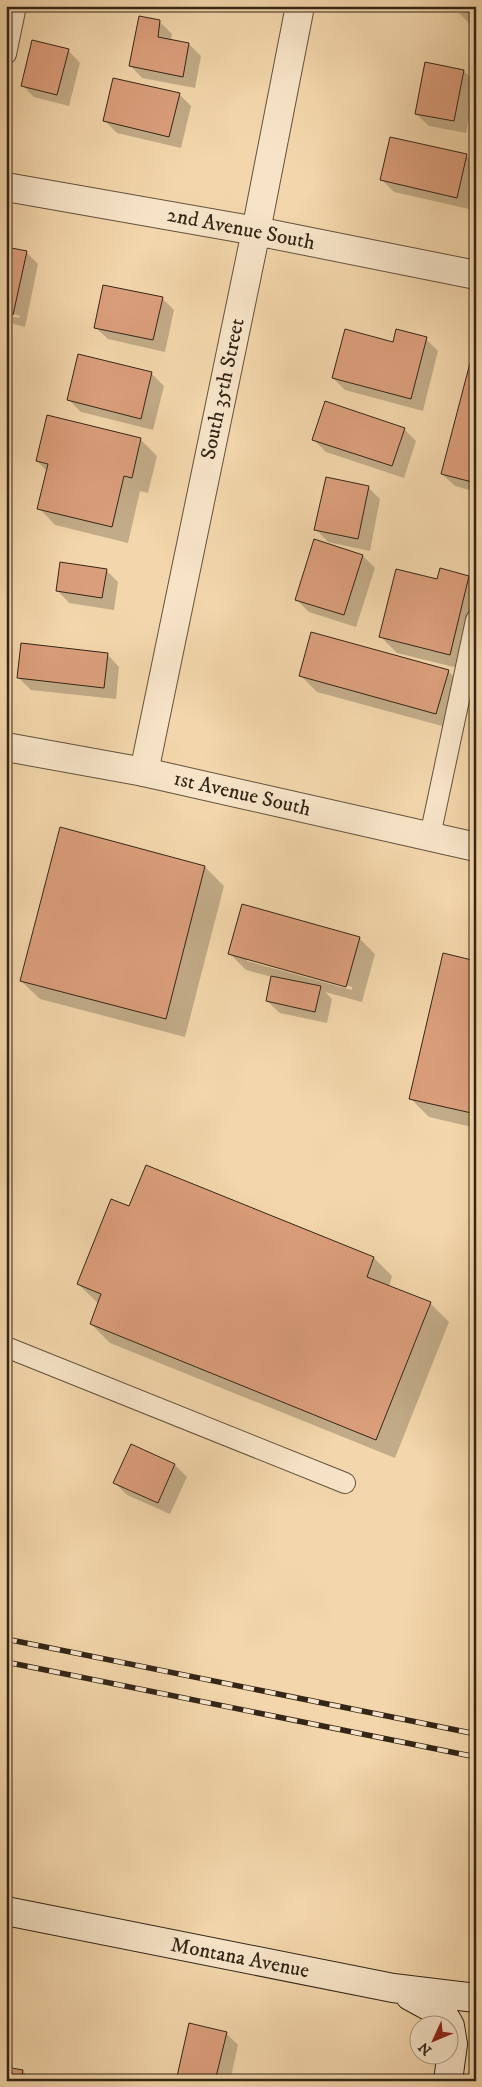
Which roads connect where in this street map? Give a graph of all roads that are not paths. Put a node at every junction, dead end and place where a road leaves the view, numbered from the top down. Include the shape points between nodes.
1 (16, 6) edge
2 (300, 6) edge
3 (6, 54) edge
4 (6, 187) edge
5 (256, 231) junction
6 (476, 275) edge
7 (476, 620) edge
8 (6, 747) edge
9 (144, 772) junction
10 (430, 836) junction
11 (476, 847) edge
12 (6, 1348) edge
13 (345, 1483) dead end
14 (6, 1911) edge
15 (393, 1988) junction
16 (476, 1998) edge
17 (443, 2014) edge
18 (450, 2064) edge
19 (448, 2081) edge

1 - 3 lane
2 - 5 street, South 35th Street
4 - 5 street, 2nd Avenue South
5 - 6 street, 2nd Avenue South
5 - 9 street, South 35th Street
7 - 10 lane
8 - 9 street, 1st Avenue South
9 - 10 street, 1st Avenue South
10 - 11 street, 1st Avenue South
12 - 13 lane
14 - 15 street, Montana Avenue
15 - 16 street, Montana Avenue
15 - 17 street
18 - 19 street

